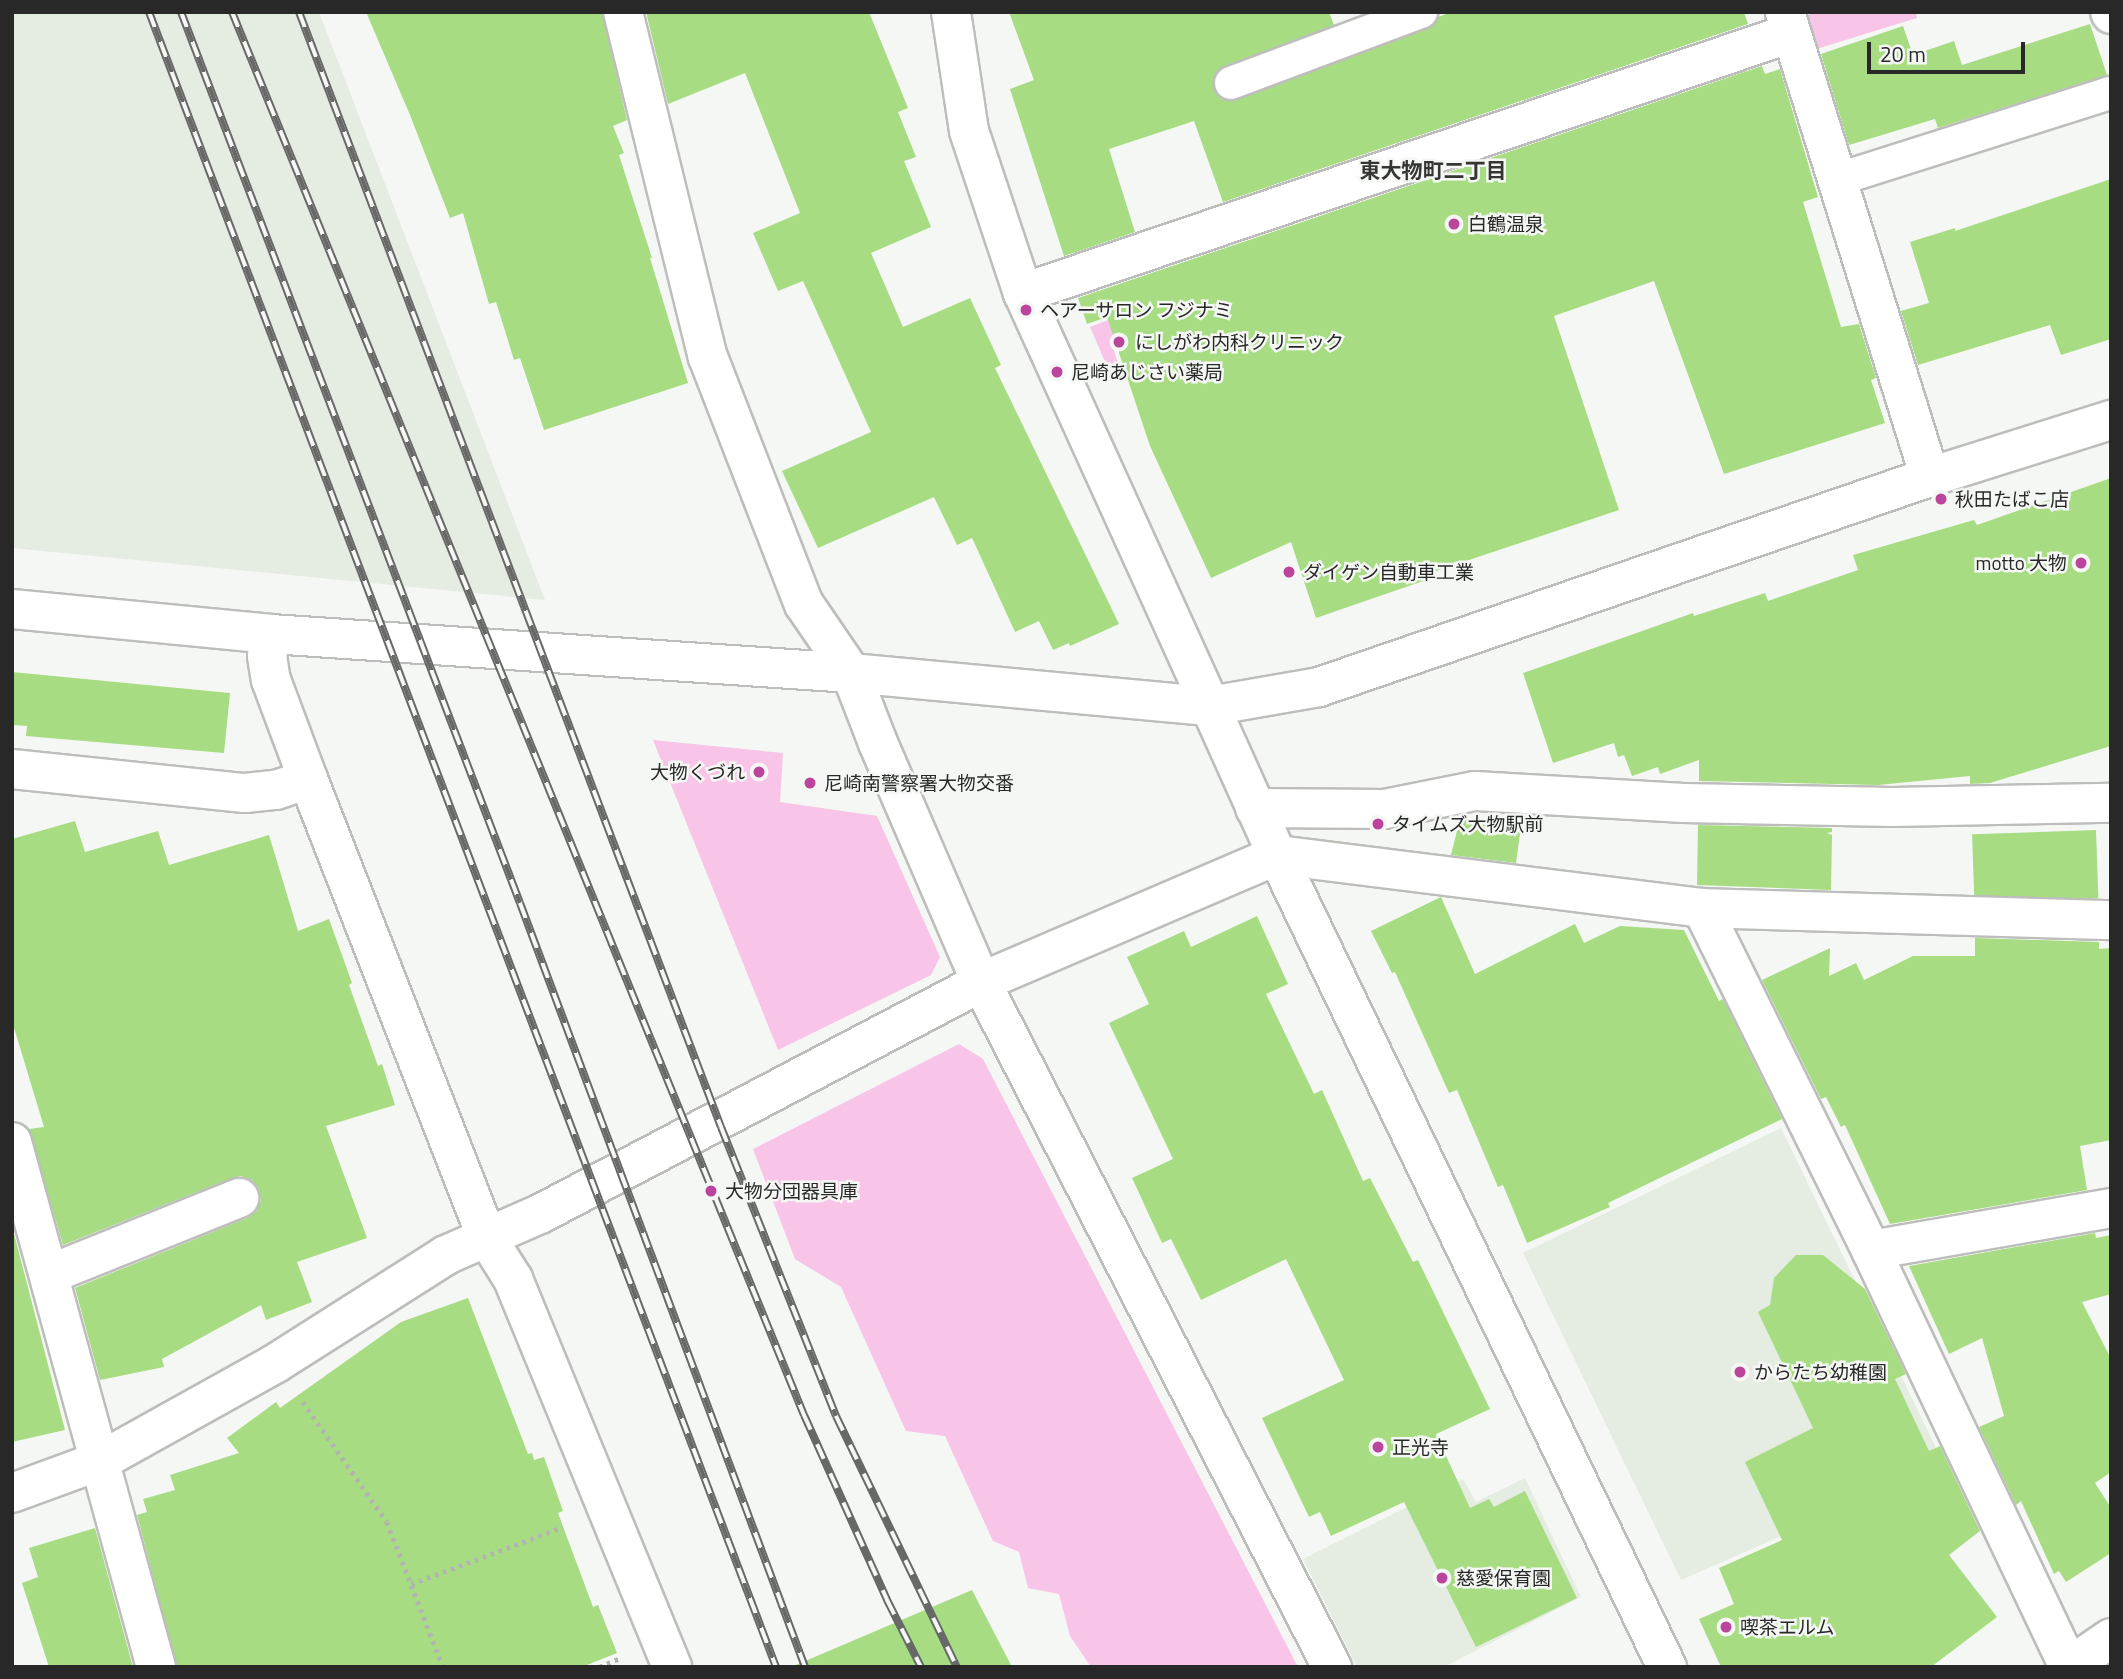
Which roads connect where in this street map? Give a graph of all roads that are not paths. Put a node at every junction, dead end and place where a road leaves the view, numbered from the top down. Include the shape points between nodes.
1 (623, 12) edge
2 (951, 12) edge
3 (1421, 12) edge
4 (1788, 23) edge
5 (1231, 83) dead end
6 (2111, 93) edge
7 (1836, 180) junction
8 (1023, 293) junction
9 (2111, 420) edge
10 (1930, 477) junction
11 (12, 609) edge
12 (271, 634) junction
13 (851, 673) junction
14 (1210, 706) junction
15 (12, 769) edge
16 (307, 779) junction
17 (2111, 803) edge
18 (1255, 808) junction
19 (1277, 855) junction
20 (1702, 908) junction
21 (2111, 920) edge
22 (981, 982) junction
23 (12, 1142) edge
24 (239, 1198) dead end
25 (2111, 1208) edge
26 (486, 1236) junction
27 (1871, 1250) junction
28 (50, 1274) junction
29 (102, 1460) junction
30 (12, 1493) edge
31 (2111, 1638) edge
32 (156, 1667) edge
33 (672, 1667) edge
34 (1332, 1667) edge
35 (1667, 1667) edge
36 (2069, 1667) edge

1 - 13 street via 708,357 804,604
2 - 8 street via 969,131
3 - 5 lane
4 - 7 street
4 - 8 street
6 - 7 lane
7 - 10 street
8 - 14 street
9 - 10 street
10 - 14 street via 1319,687
11 - 12 street
12 - 13 street
12 - 16 street via 267,656 271,680
13 - 14 street
13 - 22 street
14 - 18 street
15 - 16 street via 245,793 276,790
16 - 26 street
17 - 18 street via 1893,807 1684,803 1475,791 1385,809
18 - 19 street
19 - 20 street
19 - 22 street
19 - 35 street
20 - 21 street
20 - 27 street
22 - 26 street via 540,1214
22 - 34 street
23 - 28 street
24 - 28 street
25 - 27 street
26 - 29 street via 446,1255 276,1363
26 - 33 street via 513,1279
27 - 36 street
28 - 29 street
29 - 30 street
29 - 32 street
31 - 36 street

